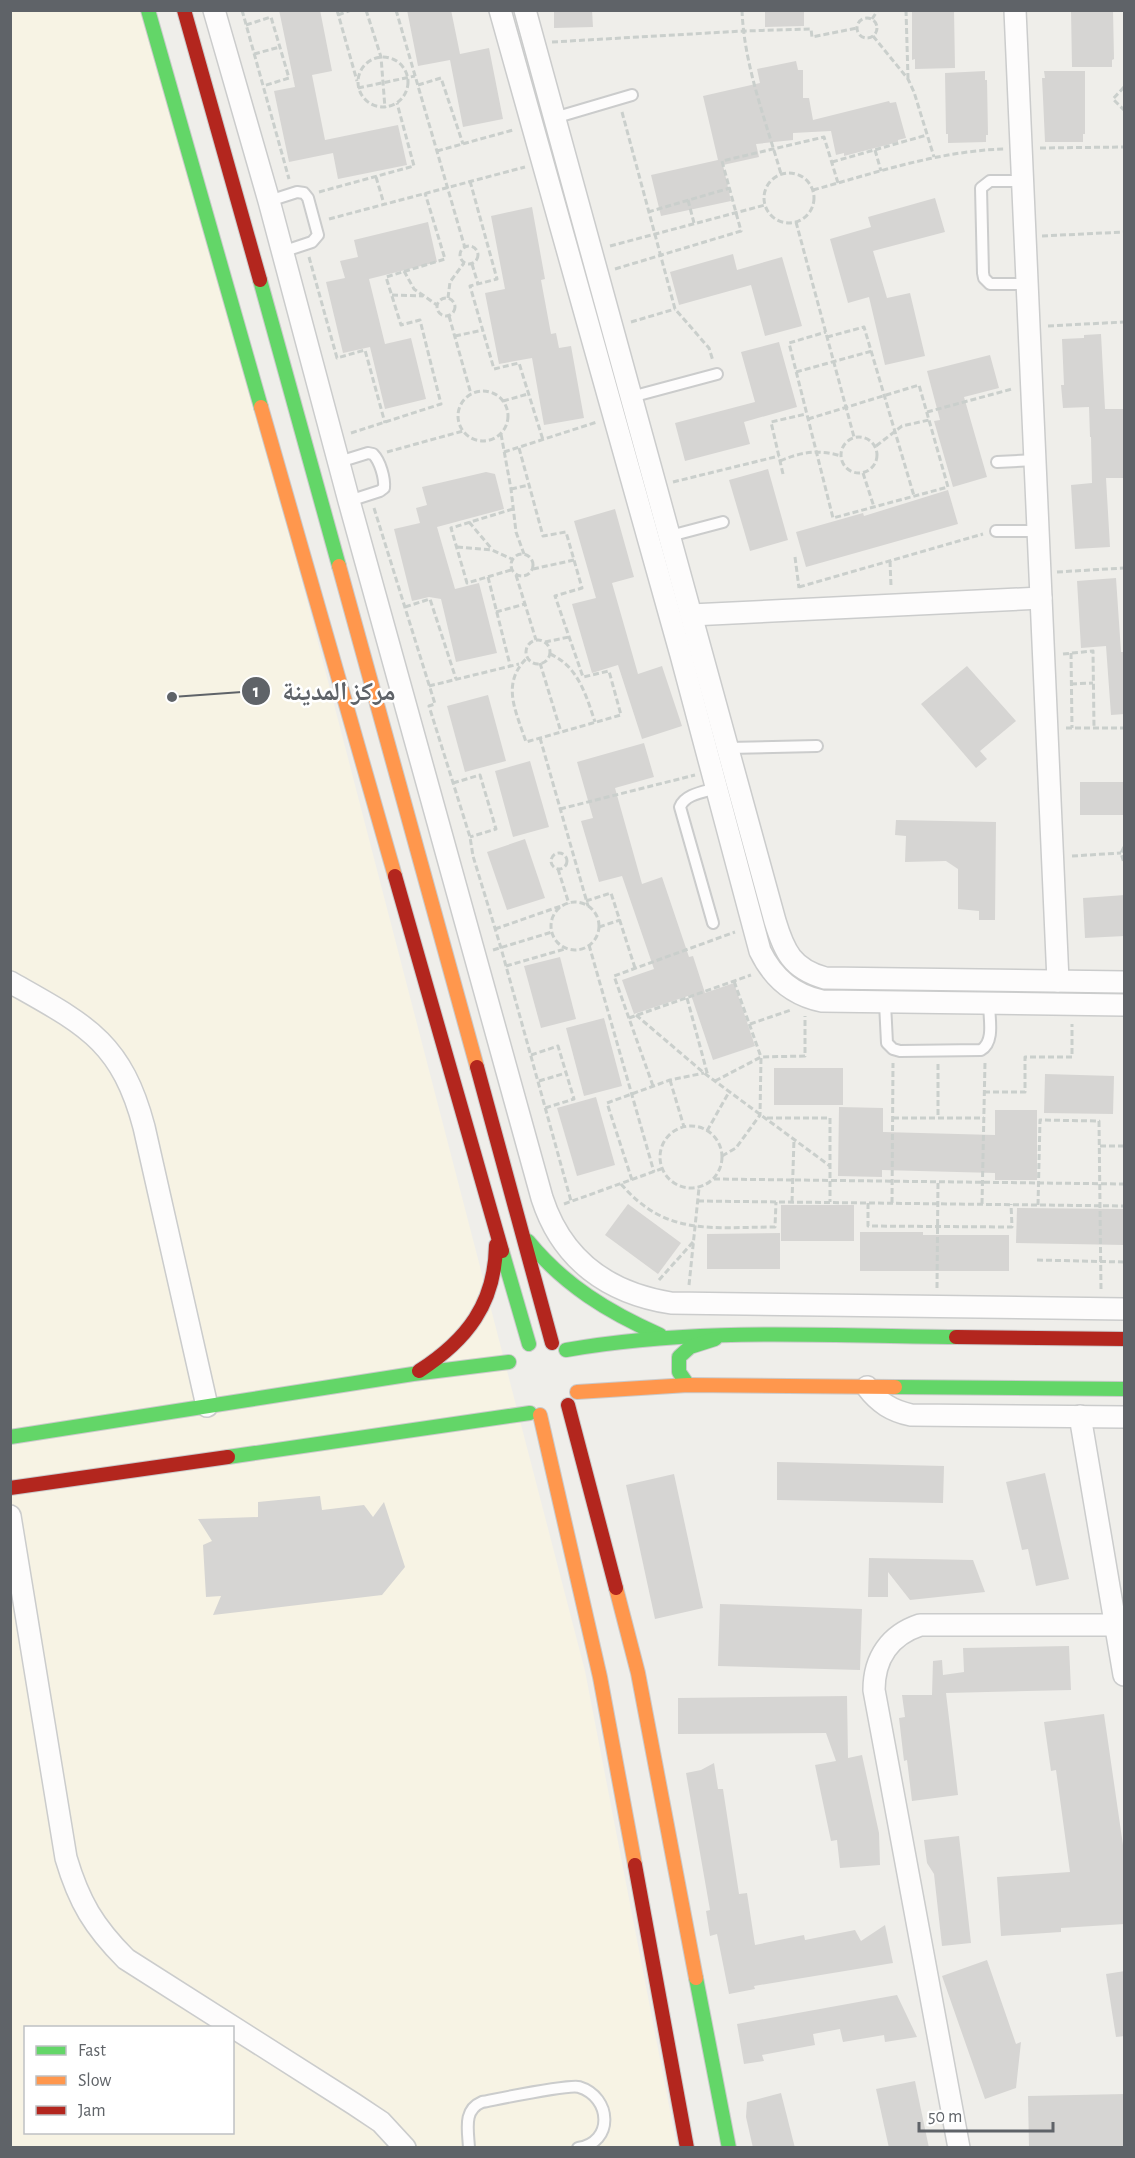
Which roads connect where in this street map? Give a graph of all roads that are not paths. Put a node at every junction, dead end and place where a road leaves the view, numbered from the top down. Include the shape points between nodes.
1 (148, 10) edge
2 (184, 10) edge
3 (214, 10) edge
4 (500, 10) edge
5 (525, 10) edge
6 (1015, 10) edge
7 (632, 95) dead end
8 (554, 118) junction
9 (563, 148) junction
10 (541, 159) junction
11 (1023, 181) junction
12 (269, 201) junction
13 (282, 252) junction
14 (1027, 284) junction
15 (717, 374) road end
16 (631, 397) junction
17 (1035, 460) junction
18 (339, 462) junction
19 (998, 462) dead end
20 (349, 501) junction
21 (723, 522) dead end
22 (996, 531) road end
23 (1038, 531) junction
24 (670, 536) junction
25 (1041, 598) junction
26 (691, 615) junction
27 (818, 746) dead end
28 (728, 748) junction
29 (714, 779) junction
30 (713, 923) dead end
31 (1058, 981) junction
32 (10, 982) edge
33 (1125, 982) edge
34 (885, 1003) junction
35 (989, 1004) junction
36 (1125, 1005) edge
37 (481, 1084) junction
38 (456, 1090) junction
39 (495, 1224) junction
40 (523, 1234) junction
41 (1125, 1309) edge
42 (726, 1335) junction
43 (669, 1338) junction
44 (1125, 1339) edge
45 (552, 1343) junction
46 (529, 1344) junction
47 (566, 1350) junction
48 (510, 1362) junction
49 (576, 1362) dead end
50 (413, 1374) junction
51 (506, 1377) dead end
52 (579, 1377) dead end
53 (688, 1386) junction
54 (867, 1387) junction
55 (1125, 1389) edge
56 (577, 1392) junction
57 (512, 1399) dead end
58 (568, 1405) junction
59 (207, 1406) junction
60 (535, 1414) junction
61 (1080, 1416) junction
62 (1125, 1417) edge
63 (10, 1437) edge
64 (10, 1488) edge
65 (10, 1516) edge
66 (1116, 1625) junction
67 (1125, 1675) edge
68 (231, 2026) edge
69 (234, 2028) edge
70 (405, 2148) edge
71 (468, 2148) edge
72 (578, 2148) edge
73 (687, 2148) edge
74 (729, 2148) edge
75 (959, 2148) edge

1 - 38 street
2 - 37 street
3 - 12 street
4 - 10 street
5 - 8 street
6 - 11 street
7 - 8 lane
8 - 9 street
9 - 10 street
9 - 16 street
10 - 29 street
11 - 14 street
11 - 14 lane via 990,182 981,188 983,273 990,284
12 - 13 street
12 - 13 lane via 301,192 307,195 316,223 317,238
13 - 18 street
14 - 17 street
15 - 16 lane
16 - 24 street
17 - 19 lane
17 - 23 street
18 - 20 street
18 - 20 lane via 368,453 375,455 385,486
20 - 41 street via 546,1210 575,1257 609,1283 671,1303
21 - 24 lane
22 - 23 lane
23 - 25 street
24 - 26 street
25 - 26 street
25 - 31 street
26 - 28 street
27 - 28 lane
28 - 31 street via 777,929 785,950 798,966 835,979
29 - 30 lane via 684,799 680,807
29 - 34 street via 760,951 770,969 784,985 814,999
31 - 33 street
32 - 59 street via 84,1026 106,1046 124,1071 144,1127
34 - 35 street
34 - 35 lane via 887,1043 900,1051 985,1048 989,1040
35 - 36 street
37 - 38 street
37 - 40 street
38 - 39 street
39 - 46 street
39 - 50 street via 494,1276 486,1301 457,1344
40 - 43 street via 542,1260 576,1290 614,1315
40 - 45 street
42 - 43 street
42 - 44 street
42 - 53 street via 682,1354 677,1367
43 - 47 street via 617,1341
45 - 46 street
45 - 47 street
46 - 48 street
47 - 49 street
48 - 50 street
48 - 51 street
50 - 59 street
52 - 56 street
53 - 54 street
53 - 56 street
54 - 55 street
54 - 61 street via 889,1408 911,1415
56 - 58 street
57 - 60 street
58 - 60 street via 555,1413
58 - 74 street via 633,1674
59 - 63 street
60 - 64 street
60 - 73 street via 605,1677
61 - 62 street
61 - 66 street
65 - 68 street via 74,1887 105,1938 126,1959
66 - 67 street
66 - 75 street via 920,1625 893,1640 876,1668 874,1690
69 - 70 street via 381,2122
71 - 72 lane via 469,2112 474,2105 576,2086 595,2094 604,2111 602,2131 589,2146

